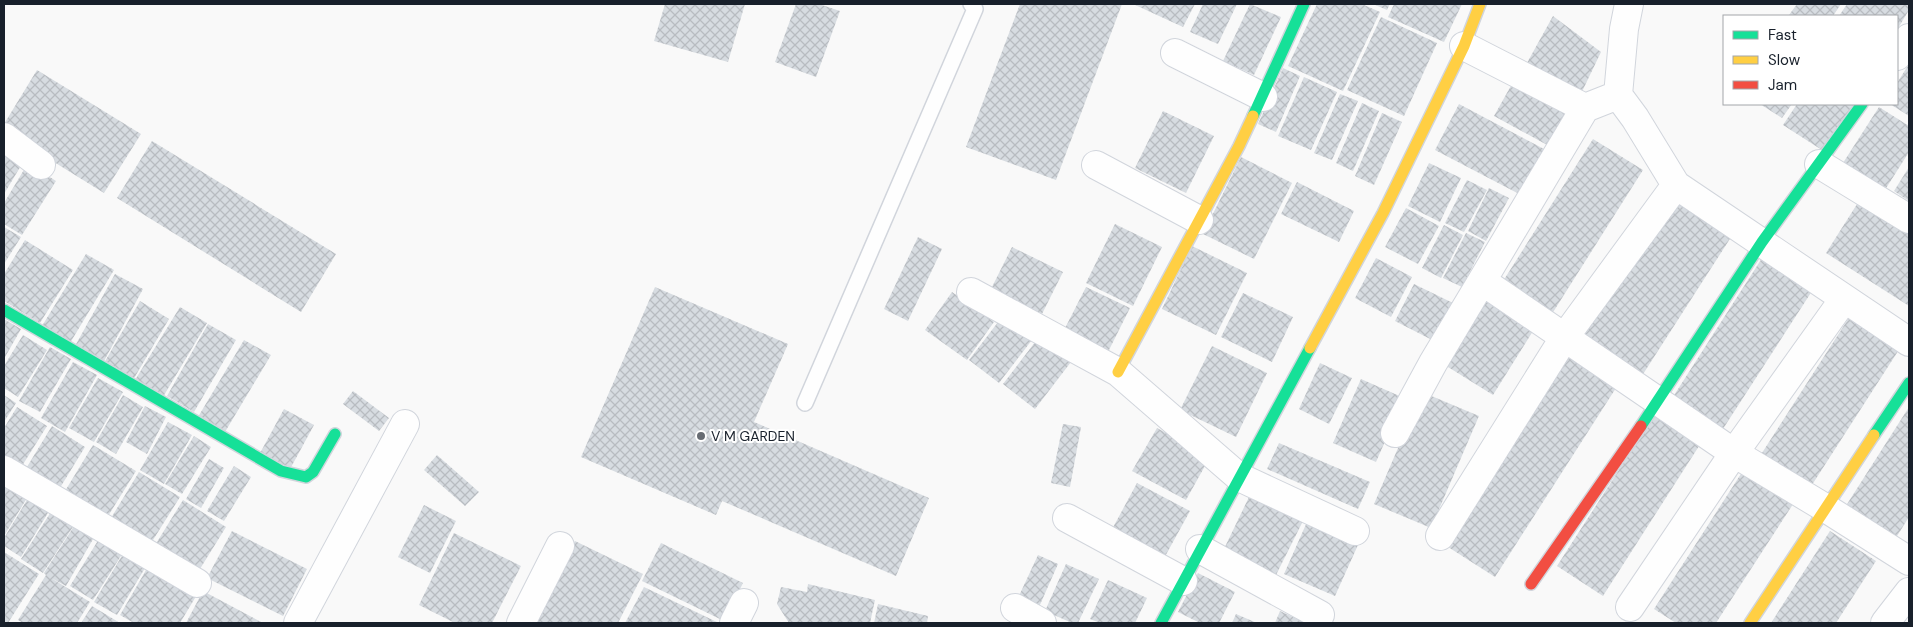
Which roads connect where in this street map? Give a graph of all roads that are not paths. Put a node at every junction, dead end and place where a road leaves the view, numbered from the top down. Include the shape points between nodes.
1 (971, 4) edge
2 (1304, 4) edge
3 (1480, 4) edge
4 (1630, 4) edge
5 (1909, 38) edge
6 (1464, 46) junction
7 (1175, 53) dead end
8 (1898, 54) edge
9 (1618, 94) junction
10 (1263, 97) junction
11 (1861, 105) edge
12 (1585, 108) junction
13 (4, 137) edge
14 (1819, 164) junction
15 (41, 165) dead end
16 (1096, 165) dead end
17 (1676, 185) junction
18 (1909, 219) edge
19 (1199, 220) junction
20 (1762, 242) junction
21 (1482, 281) junction
22 (971, 292) dead end
23 (1844, 300) junction
24 (4, 310) edge
25 (1564, 338) junction
26 (1909, 342) edge
27 (1118, 372) junction
28 (1909, 383) edge
29 (1659, 401) junction
30 (805, 403) dead end
31 (405, 424) dead end
32 (1395, 433) dead end
33 (335, 434) dead end
34 (1734, 453) junction
35 (4, 470) edge
36 (1239, 477) junction
37 (1827, 509) junction
38 (1067, 518) dead end
39 (1355, 531) dead end
40 (1440, 536) dead end
41 (560, 546) dead end
42 (1200, 549) junction
43 (1909, 561) edge
44 (1183, 581) junction
45 (196, 583) dead end
46 (1532, 584) dead end
47 (1909, 592) edge
48 (1630, 607) dead end
49 (1015, 608) dead end
50 (1320, 615) dead end
51 (298, 623) edge
52 (520, 623) edge
53 (1042, 623) edge
54 (1160, 623) edge
55 (1750, 623) edge
56 (1885, 623) edge

1 - 30 lane via 975,9
2 - 10 street
3 - 6 street
4 - 9 street via 1624,29
5 - 8 street
6 - 12 street
6 - 36 street via 1383,213
7 - 10 street
9 - 12 street
9 - 17 street
10 - 19 street
11 - 14 street
12 - 21 street
13 - 15 street
14 - 18 street
14 - 20 street
16 - 19 street
17 - 20 street
17 - 25 street
19 - 27 street
20 - 23 street
20 - 29 street
21 - 25 street
21 - 32 street
22 - 27 street
23 - 26 street
23 - 34 street
24 - 33 street via 293,476 306,476 313,472
25 - 29 street
25 - 40 street
27 - 36 street
28 - 37 street
29 - 34 street
29 - 46 street
31 - 51 street
34 - 37 street
34 - 48 street
35 - 45 street
36 - 39 street
36 - 42 street
37 - 43 street
37 - 55 street
38 - 44 street
41 - 52 street
42 - 44 street
42 - 50 street
44 - 54 street
47 - 56 street
49 - 53 street

